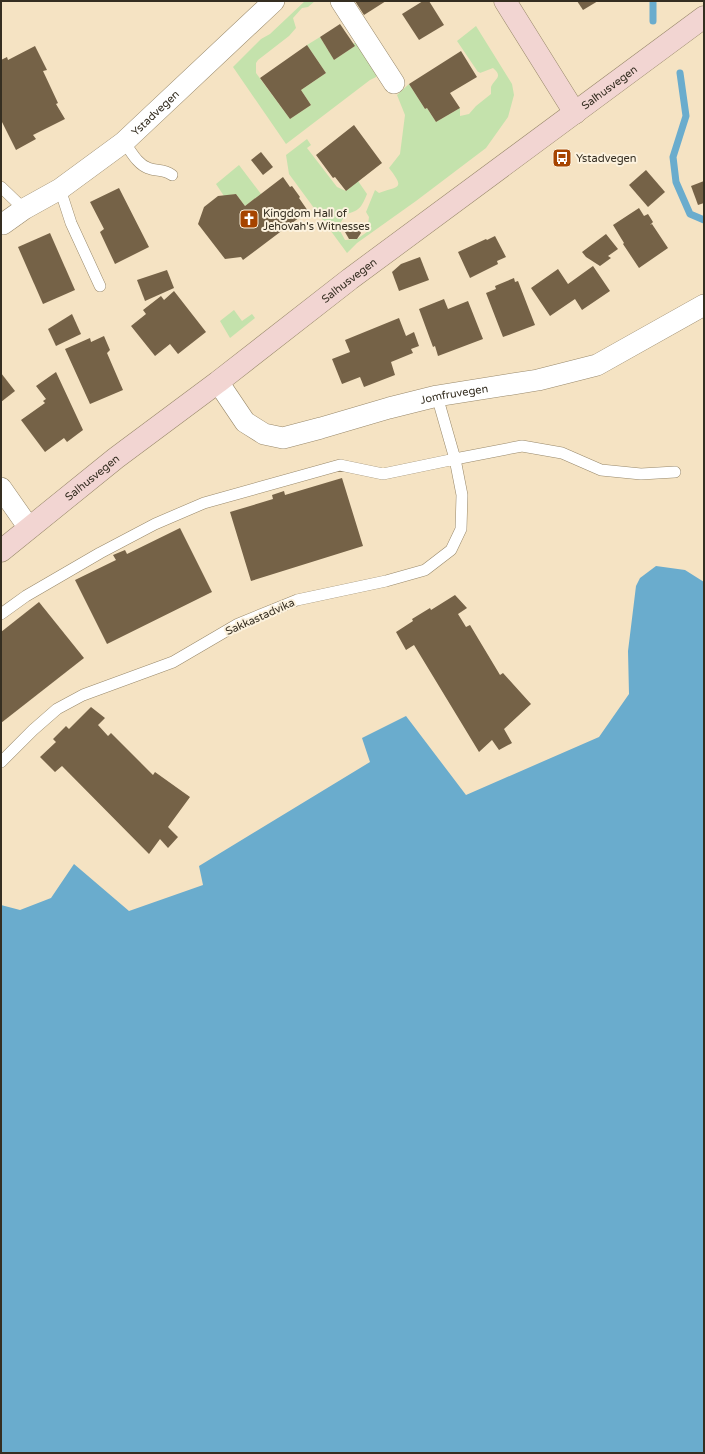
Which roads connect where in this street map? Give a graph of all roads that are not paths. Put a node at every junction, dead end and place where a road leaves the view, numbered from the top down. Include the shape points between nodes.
1 (274, 1) edge
2 (342, 1) edge
3 (505, 1) edge
4 (704, 17) edge
5 (394, 83) dead end
6 (576, 113) junction
7 (124, 142) junction
8 (172, 175) dead end
9 (1, 187) edge
10 (60, 189) junction
11 (24, 209) junction
12 (3, 224) dead end
13 (100, 286) dead end
14 (704, 306) edge
15 (218, 382) junction
16 (437, 396) junction
17 (455, 458) junction
18 (675, 472) dead end
19 (1, 488) edge
20 (29, 528) junction
21 (1, 551) edge
22 (1, 614) edge
23 (1, 762) edge

1 - 7 street, Ystadvegen
2 - 5 street
3 - 6 main road
4 - 6 main road, Salhusvegen
6 - 15 main road, Salhusvegen via 350,279
7 - 8 lane via 138,162 146,168 167,171
7 - 10 street, Ystadvegen
9 - 11 lane
10 - 11 street, Ystadvegen
10 - 13 lane via 71,222
11 - 12 street, Ystadvegen
14 - 16 street, Jomfruvegen via 597,364 538,380
15 - 16 street, Jomfruvegen via 245,422 264,434 283,438
15 - 20 main road, Salhusvegen via 116,458
16 - 17 lane, Sakkastadvika
17 - 18 lane via 522,446 562,453 601,470 642,474
17 - 22 lane via 383,474 340,466 204,503 155,524 100,553 26,596
17 - 23 lane, Sakkastadvika via 462,495 461,529 451,550 425,570 297,600 238,624 173,662 82,695 57,709
19 - 20 street
20 - 21 main road, Salhusvegen

